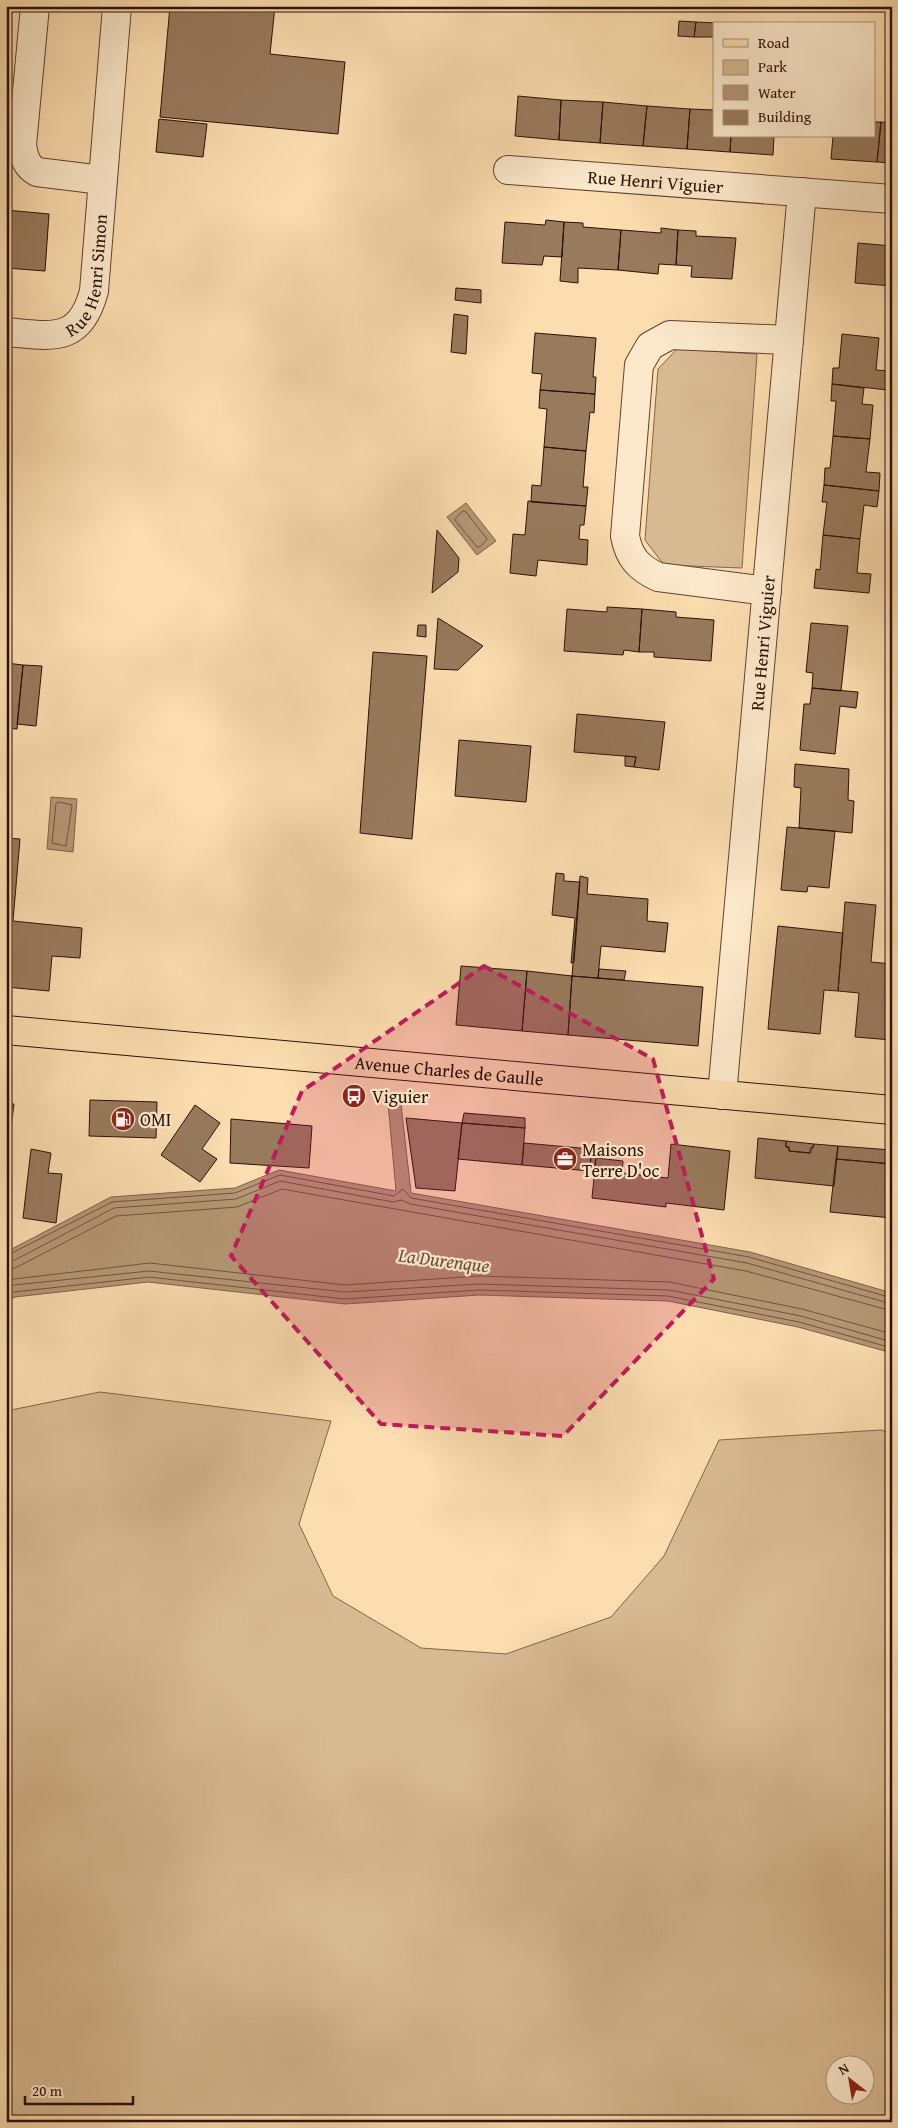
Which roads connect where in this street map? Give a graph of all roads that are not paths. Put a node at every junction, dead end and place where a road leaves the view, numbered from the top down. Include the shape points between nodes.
1 (35, 6) edge
2 (117, 6) edge
3 (508, 170) dead end
4 (102, 180) junction
5 (802, 192) junction
6 (892, 199) edge
7 (6, 332) edge
8 (789, 340) junction
9 (767, 591) junction
10 (6, 1030) edge
11 (722, 1095) junction
12 (892, 1110) edge

1 - 4 street, Rue Henri Simon via 22,145 24,155 36,172
2 - 4 street, Rue Henri Simon
3 - 5 street, Rue Henri Viguier
4 - 7 street, Rue Henri Simon via 94,291 82,321 53,336
5 - 6 street, Rue Henri Viguier
5 - 8 street, Rue Henri Viguier
8 - 9 street, Rue Henri Viguier
8 - 9 street via 670,335 650,346 639,366 625,536 627,549 635,562 658,577
9 - 11 street, Rue Henri Viguier
10 - 11 main road, Avenue Charles de Gaulle
11 - 12 main road, Avenue Charles de Gaulle

